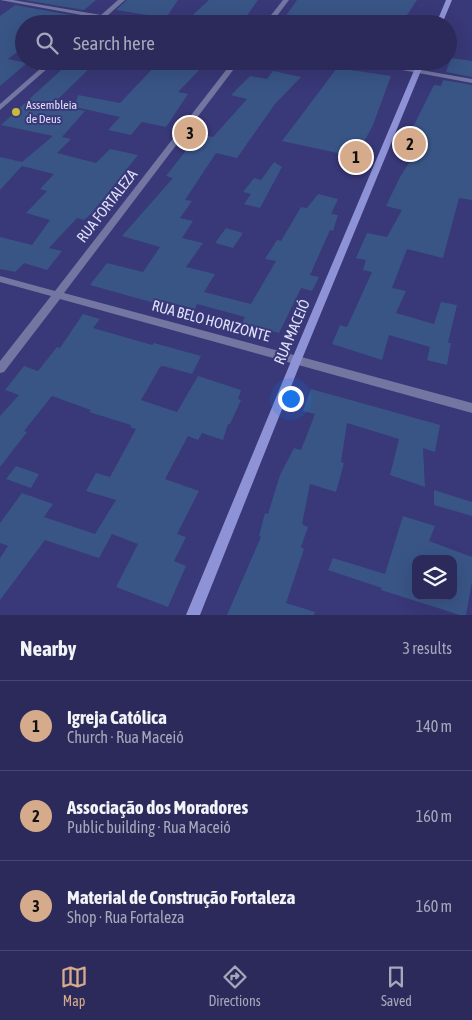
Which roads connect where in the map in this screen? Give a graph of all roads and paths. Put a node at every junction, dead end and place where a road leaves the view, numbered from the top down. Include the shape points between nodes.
1 (3, 0) edge
2 (122, 0) edge
3 (286, 0) edge
4 (449, 0) edge
5 (90, 15) edge
6 (104, 15) edge
7 (274, 15) edge
8 (443, 15) edge
9 (43, 70) edge
10 (230, 70) edge
11 (407, 70) edge
12 (418, 72) junction
13 (472, 81) edge
14 (0, 108) edge
15 (0, 279) edge
16 (57, 294) junction
17 (297, 359) junction
18 (0, 369) edge
19 (472, 408) edge
20 (194, 615) edge

1 - 5 street
2 - 6 street
3 - 7 street
4 - 8 street
9 - 14 street
10 - 16 street, RUA FORTALEZA
11 - 12 street
12 - 13 street
12 - 17 street, RUA MACEIÓ
15 - 16 street, RUA BELO HORIZONTE
16 - 17 street, RUA BELO HORIZONTE
16 - 18 street, RUA FORTALEZA
17 - 19 street, RUA BELO HORIZONTE
17 - 20 street, RUA MACEIÓ

